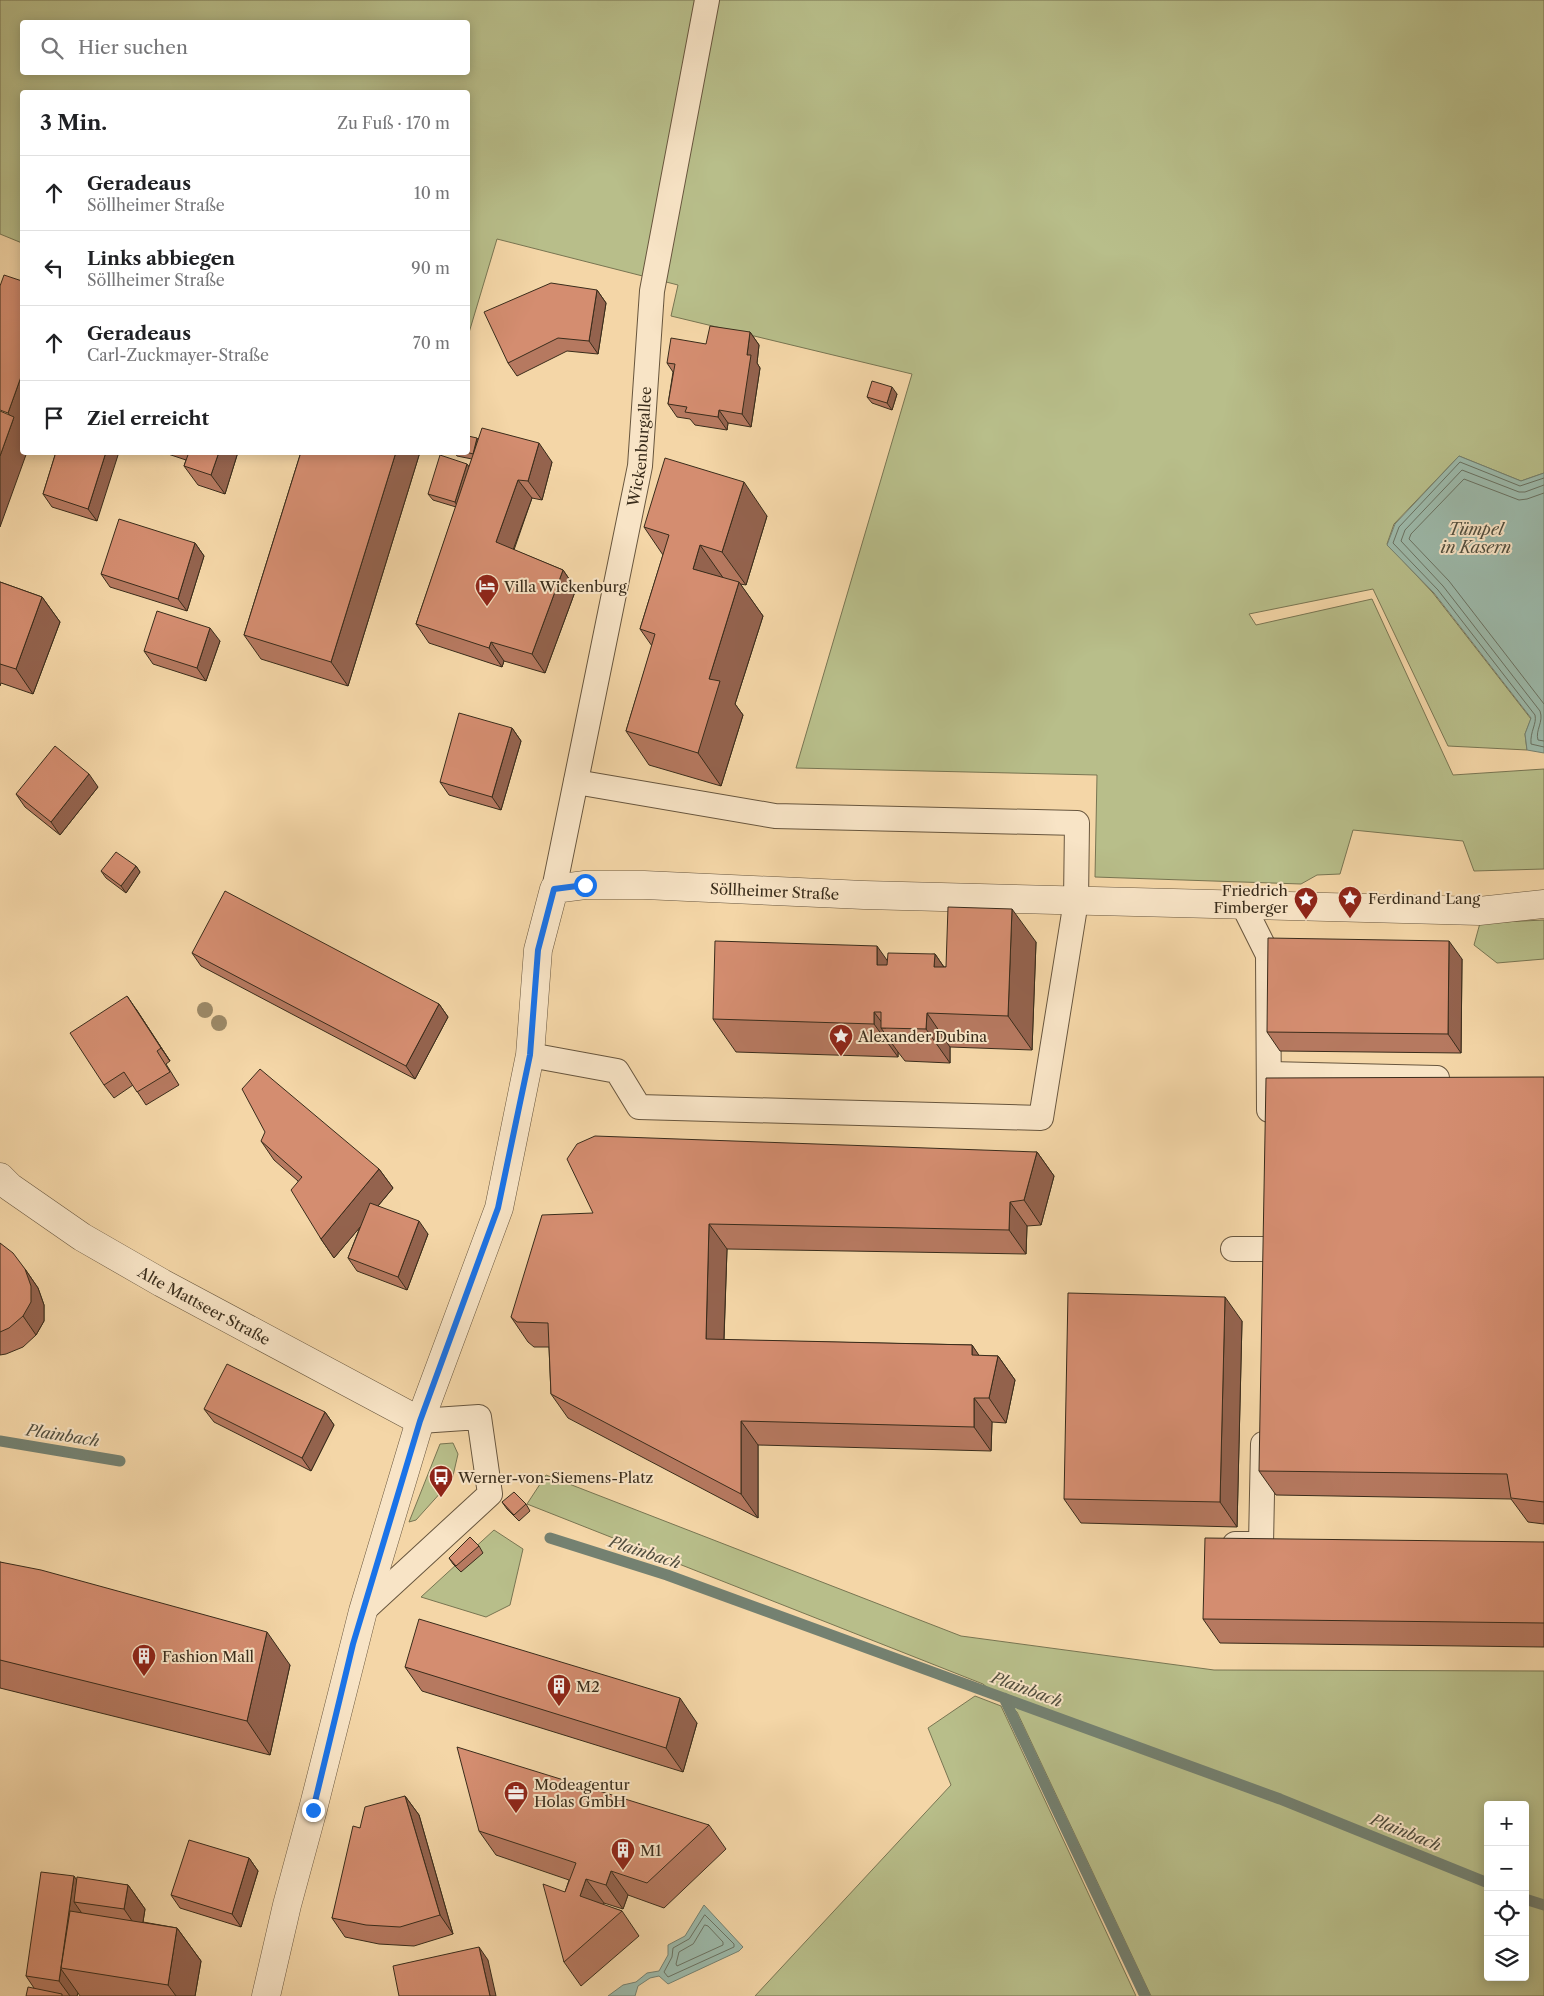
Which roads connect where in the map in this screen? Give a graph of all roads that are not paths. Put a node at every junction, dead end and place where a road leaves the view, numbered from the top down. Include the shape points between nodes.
1 (707, 0) edge
2 (576, 782) junction
3 (554, 889) junction
4 (1076, 901) junction
5 (1544, 904) edge
6 (1243, 905) junction
7 (530, 1055) junction
8 (1270, 1074) junction
9 (1456, 1078) edge
10 (1269, 1132) edge
11 (0, 1177) edge
12 (1233, 1249) dead end
13 (1266, 1249) edge
14 (420, 1421) junction
15 (1263, 1426) edge
16 (1220, 1544) edge
17 (363, 1611) junction
18 (266, 1996) edge

1 - 2 lane, Wickenburgallee via 652,291 640,466
2 - 3 lane, Wickenburgallee
2 - 4 lane via 775,816 1077,823
3 - 4 street, Söllheimer Straße via 585,885 644,885
3 - 7 street via 538,950
4 - 6 street, Söllheimer Straße
4 - 7 lane via 1041,1118 639,1106 617,1071
5 - 6 street, Söllheimer Straße via 1478,911
6 - 8 lane via 1268,955
7 - 14 street via 498,1208
8 - 9 lane
8 - 10 lane
11 - 14 street, Alte Mattseer Straße via 82,1238
12 - 13 lane
14 - 17 street
14 - 17 lane via 479,1417 490,1494
15 - 16 lane via 1271,1544
17 - 18 street via 286,1905

